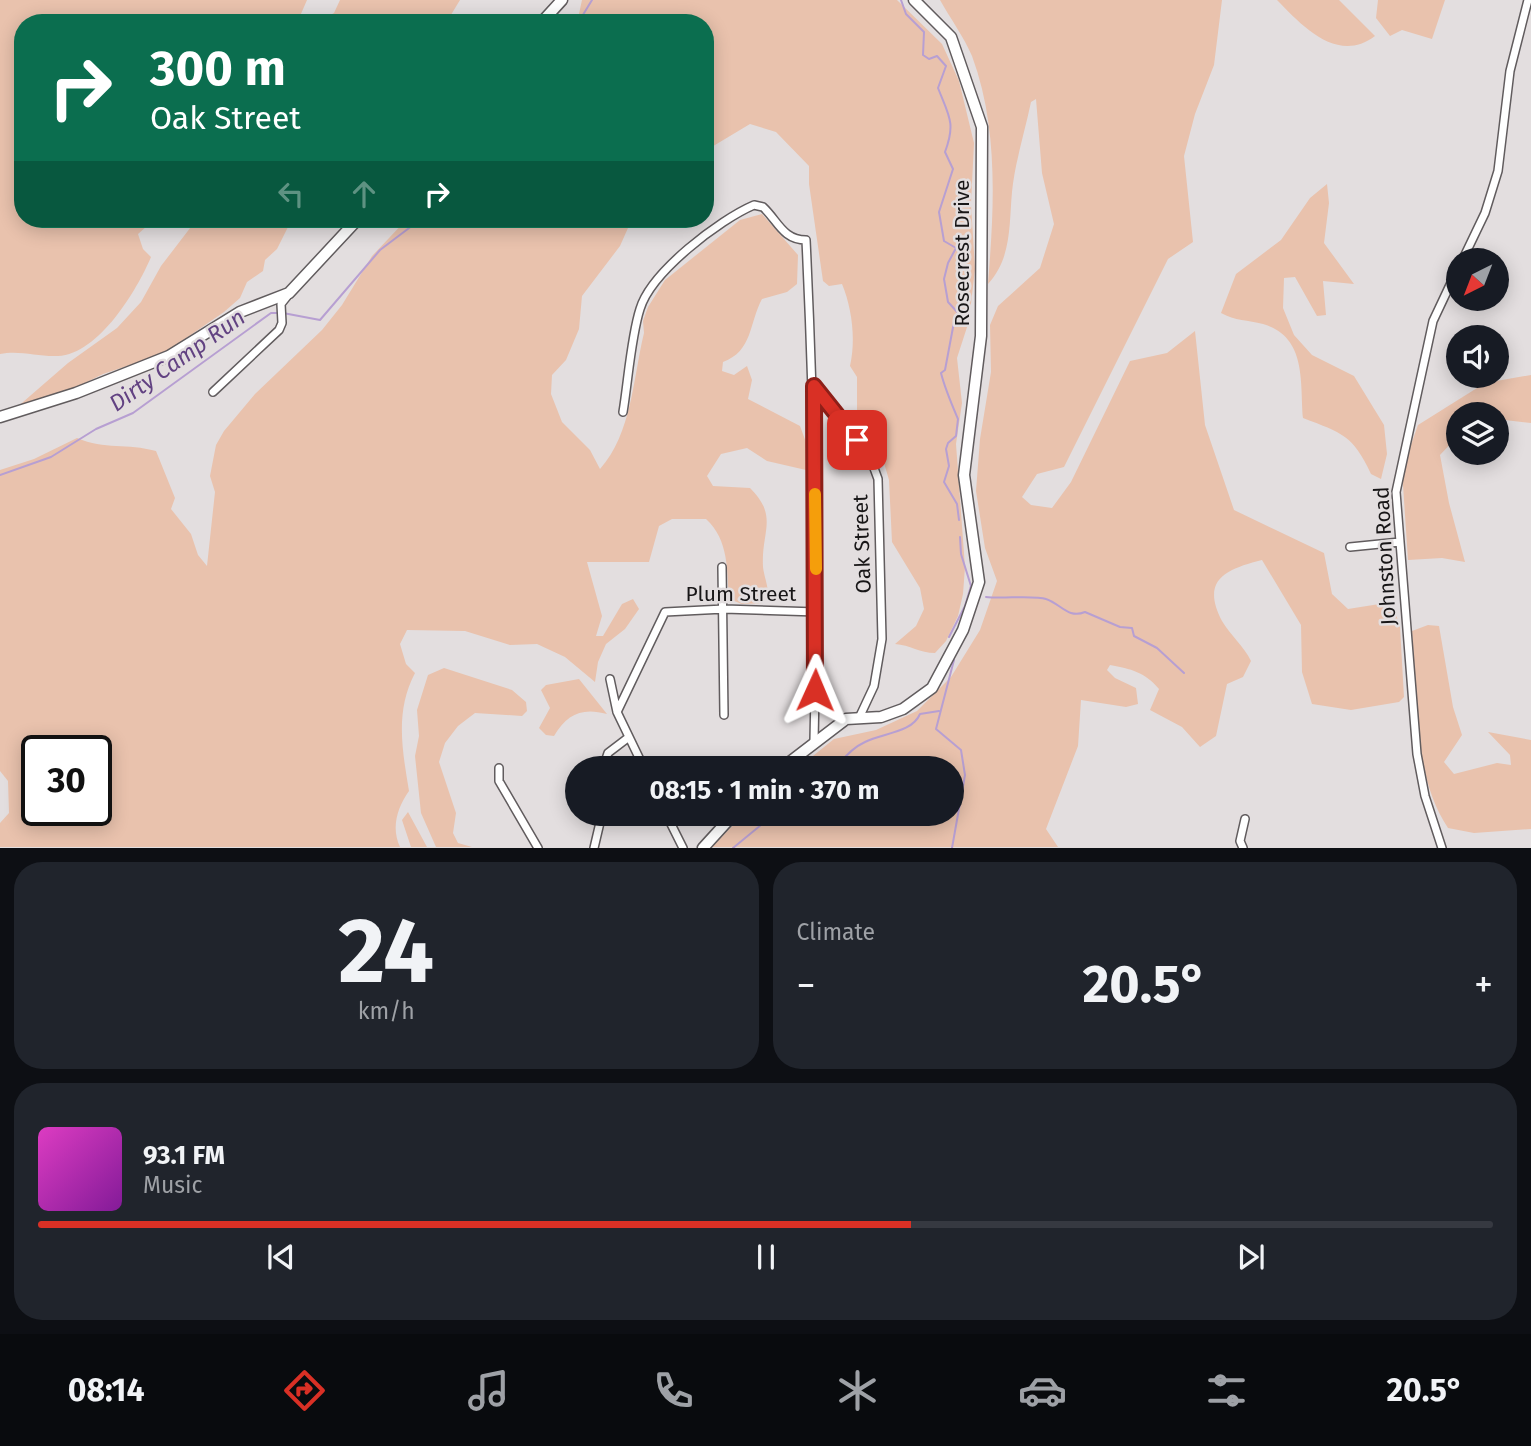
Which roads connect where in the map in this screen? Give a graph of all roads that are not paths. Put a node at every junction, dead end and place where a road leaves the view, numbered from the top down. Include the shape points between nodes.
1 (914, 0) edge
2 (1528, 0) edge
3 (350, 228) edge
4 (1468, 248) edge
5 (289, 293) junction
6 (1446, 293) edge
7 (814, 386) junction
8 (213, 391) dead end
9 (623, 412) dead end
10 (0, 417) edge
11 (1400, 542) junction
12 (1350, 547) dead end
13 (722, 567) dead end
14 (724, 609) junction
15 (817, 612) junction
16 (610, 679) dead end
17 (617, 712) junction
18 (724, 715) dead end
19 (859, 718) junction
20 (629, 737) junction
21 (814, 741) junction
22 (607, 756) edge
23 (638, 756) edge
24 (796, 756) edge
25 (499, 768) dead end
26 (1245, 819) dead end
27 (601, 826) edge
28 (672, 826) edge
29 (723, 826) edge
30 (538, 848) edge
31 (594, 848) edge
32 (683, 848) edge
33 (703, 848) edge
34 (1243, 848) edge
35 (1442, 848) edge

1 - 19 street, Rosecrest Drive via 951,37 982,127 981,336 964,475 979,582 963,630 932,688 903,709
2 - 4 street via 1510,71 1498,171
3 - 5 street
5 - 8 street via 281,304 282,323
5 - 10 street via 240,312 169,356
6 - 11 street, Johnston Road via 1433,321 1399,465
7 - 9 street via 806,240 785,234 764,206 754,205 680,257 646,295 639,311
7 - 15 street
7 - 19 street, Oak Street via 871,460 878,480 882,639 874,686
11 - 12 street
11 - 35 street, Johnston Road via 1417,754
13 - 14 street
14 - 15 street, Plum Street
14 - 17 street, Plum Street via 665,612
14 - 18 street
15 - 21 street
16 - 17 street
17 - 20 street
19 - 21 street, Rosecrest Drive via 846,719
20 - 22 street
20 - 23 street
21 - 24 street, Rosecrest Drive
25 - 30 street via 499,781
26 - 34 street
27 - 31 street
28 - 32 street
29 - 33 street

